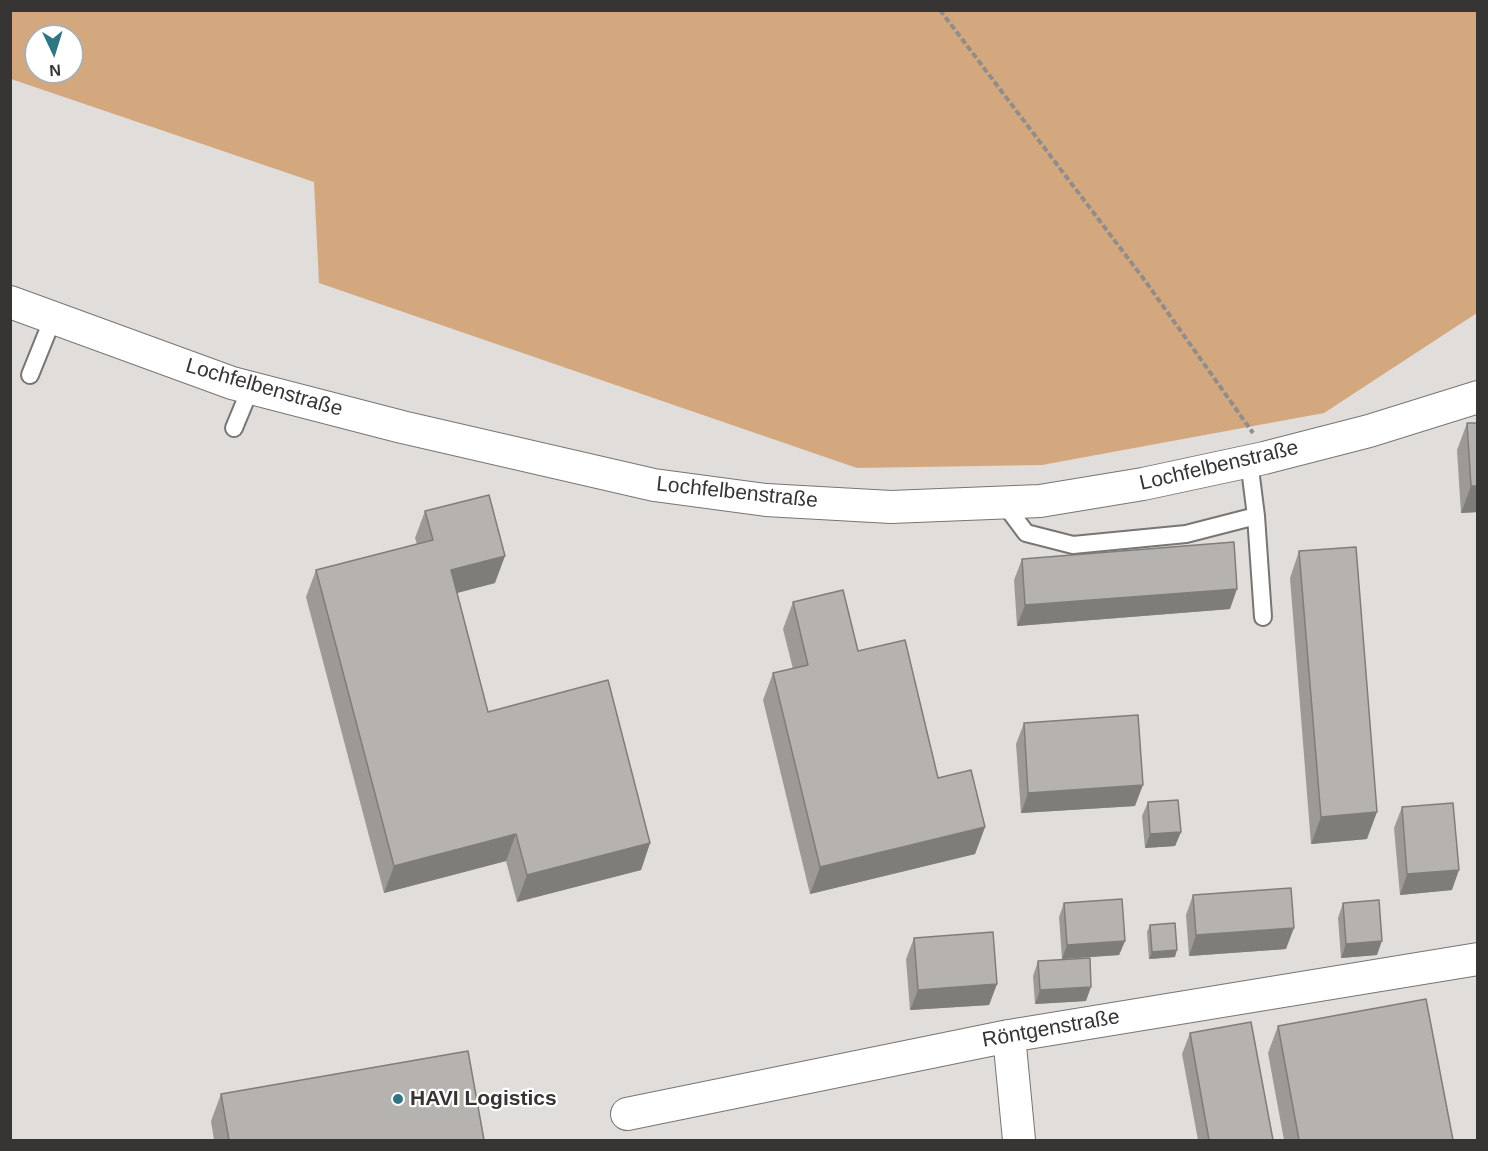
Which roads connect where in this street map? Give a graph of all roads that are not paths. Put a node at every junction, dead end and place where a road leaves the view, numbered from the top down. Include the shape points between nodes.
1 (10, 302) edge
2 (53, 318) junction
3 (30, 375) dead end
4 (251, 387) junction
5 (1478, 397) edge
6 (234, 428) dead end
7 (1257, 459) junction
8 (1003, 502) junction
9 (1256, 516) junction
10 (1263, 617) dead end
11 (1478, 959) edge
12 (1009, 1035) junction
13 (627, 1114) dead end
14 (1020, 1140) edge

1 - 2 street, Lochfelbenstraße
2 - 3 lane
2 - 4 street, Lochfelbenstraße
4 - 6 lane
4 - 8 street, Lochfelbenstraße via 402,427 654,485 766,500 891,507
5 - 7 street, Lochfelbenstraße via 1369,431
7 - 8 street, Lochfelbenstraße via 1143,484 1040,501
7 - 9 lane
8 - 9 lane via 1026,533 1073,545 1186,534
9 - 10 lane
11 - 12 street, Röntgenstraße
12 - 13 street, Röntgenstraße
12 - 14 street

